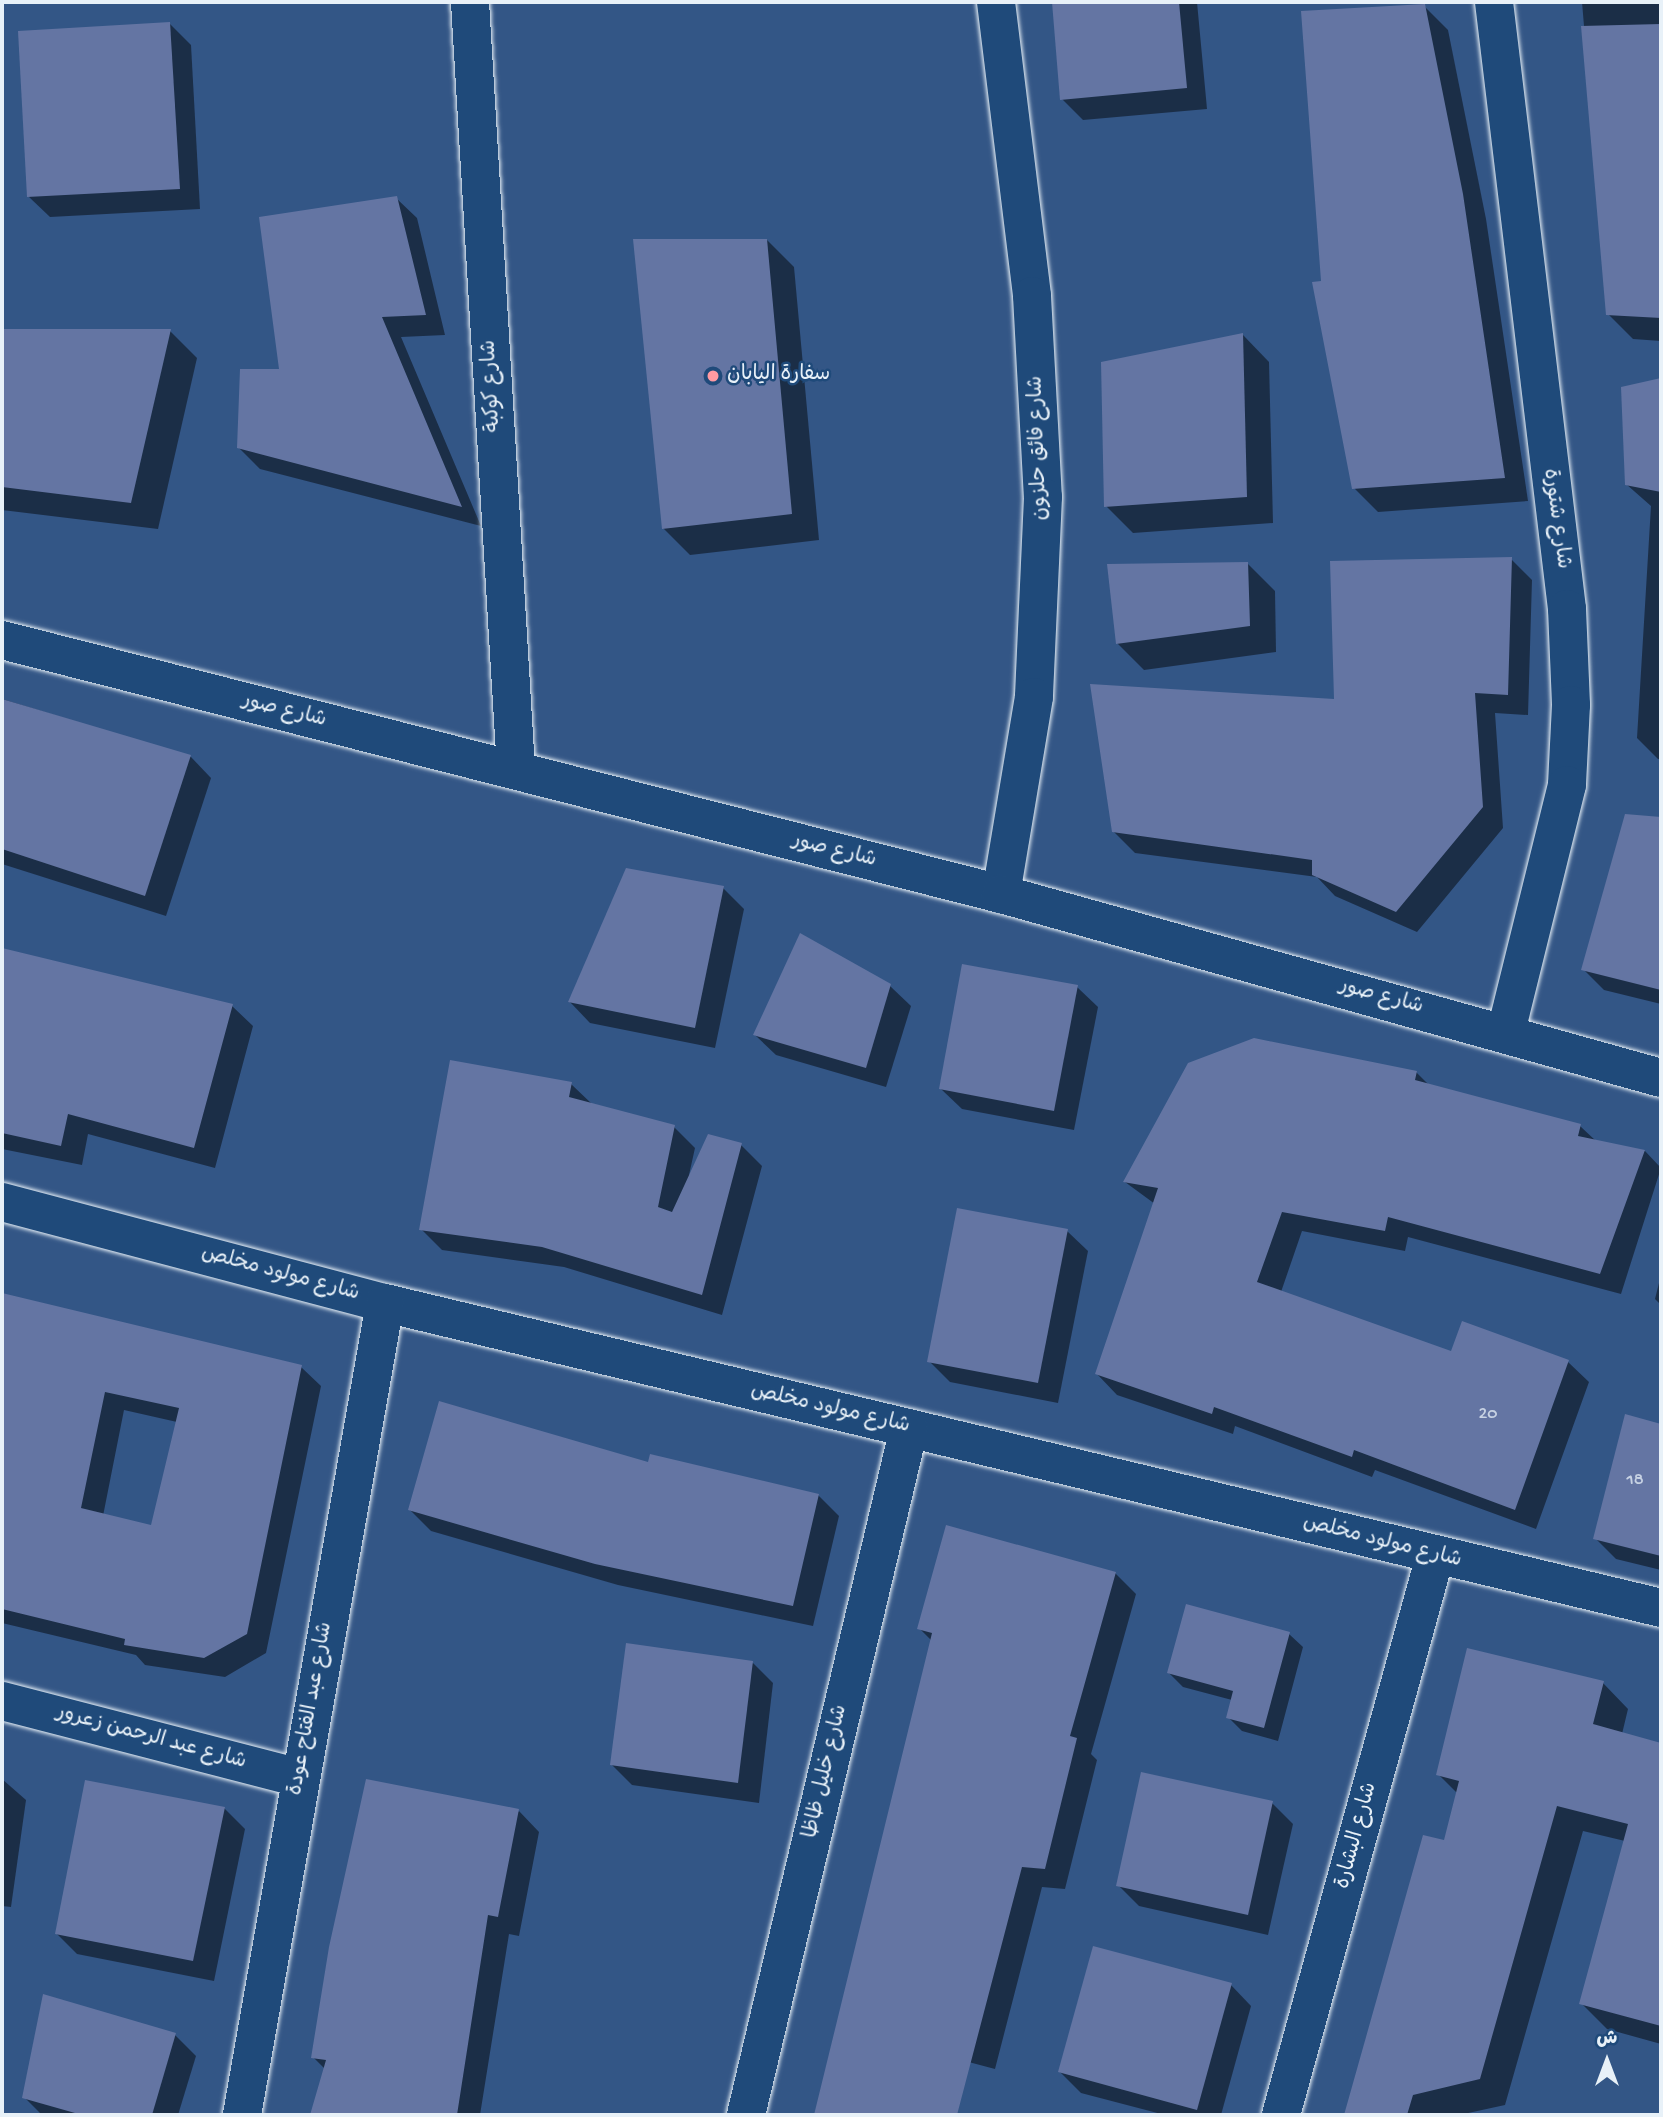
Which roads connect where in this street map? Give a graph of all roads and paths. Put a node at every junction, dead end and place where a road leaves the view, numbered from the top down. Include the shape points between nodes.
1 (470, 2) edge
2 (996, 2) edge
3 (1494, 2) edge
4 (2, 640) edge
5 (516, 770) junction
6 (1000, 894) junction
7 (1506, 1032) junction
8 (1661, 1078) edge
9 (2, 1202) edge
10 (385, 1303) junction
11 (909, 1429) junction
12 (1435, 1556) junction
13 (1661, 1608) edge
14 (2, 1701) edge
15 (300, 1778) junction
16 (242, 2115) edge
17 (746, 2115) edge
18 (1281, 2115) edge

1 - 5 street, شارع كوكبة
2 - 6 street, شارع فائق حلزون via 1032,296 1043,497 1034,697
3 - 7 street, شارع شتورة via 1567,609 1571,705 1567,786
4 - 5 street, شارع صور
5 - 6 street, شارع صور
6 - 7 street, شارع صور
7 - 8 street, شارع صور
9 - 10 street, شارع مولود مخلص
10 - 11 street, شارع مولود مخلص
10 - 15 street, شارع عبد الفتاح عودة
11 - 12 street, شارع مولود مخلص
11 - 17 street, شارع خليل ظاظا
12 - 13 street, شارع مولود مخلص
12 - 18 street, شارع البشارة
14 - 15 street, شارع عبد الرحمن زعرور
15 - 16 street, شارع عبد الفتاح عودة

